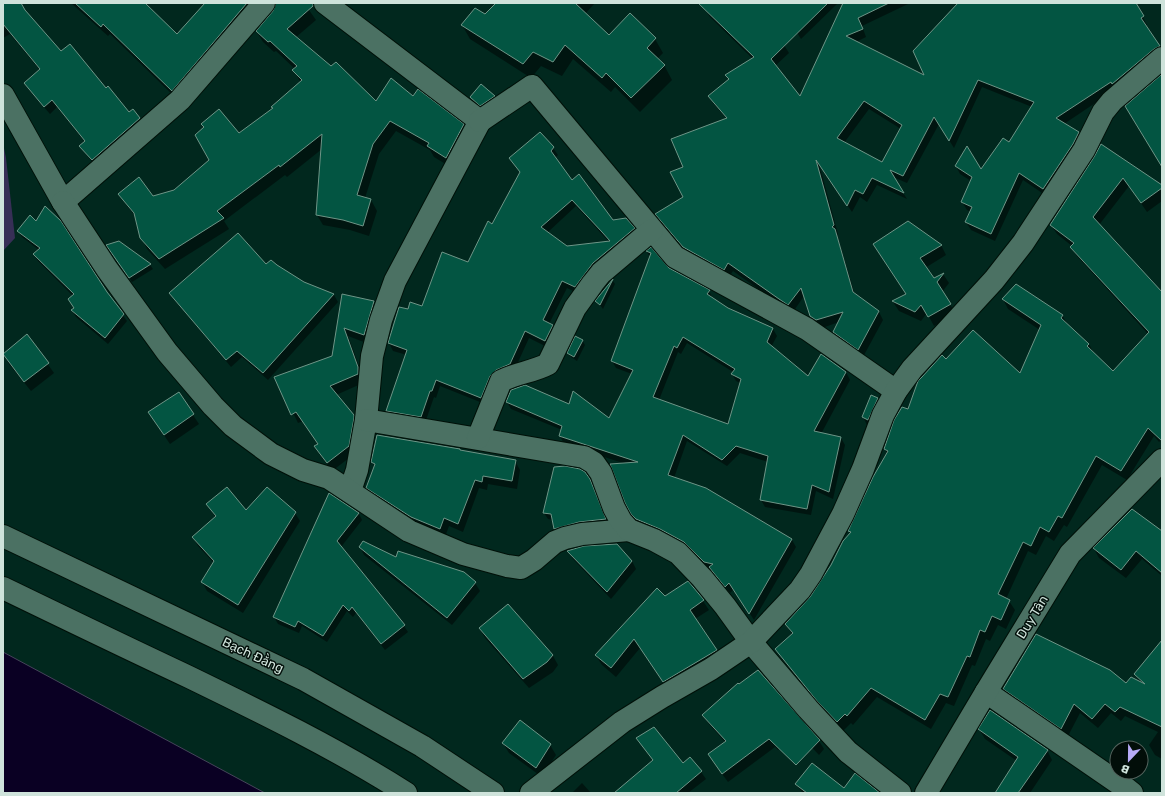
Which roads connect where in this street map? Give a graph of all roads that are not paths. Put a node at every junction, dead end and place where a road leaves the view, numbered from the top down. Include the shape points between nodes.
1 (264, 3) edge
2 (325, 3) edge
3 (1162, 58) edge
4 (3, 95) edge
5 (480, 121) junction
6 (63, 202) junction
7 (652, 230) junction
8 (896, 391) junction
9 (366, 420) junction
10 (478, 438) junction
11 (1162, 460) edge
12 (350, 491) junction
13 (629, 530) junction
14 (3, 536) edge
15 (3, 588) edge
16 (751, 642) junction
17 (986, 692) junction
18 (406, 793) edge
19 (493, 793) edge
20 (531, 793) edge
21 (900, 793) edge
22 (926, 793) edge
23 (1132, 793) edge

1 - 6 street via 180,100
2 - 5 street
3 - 8 street via 1112,100 1084,150 1023,243 994,280 912,369
4 - 6 street
5 - 7 street via 532,86
5 - 9 street via 395,281 372,356
6 - 12 street via 107,269 167,352 213,406 233,426 271,454 303,470 328,478
7 - 8 street via 675,257 807,329
7 - 10 street via 601,273 593,283 575,308 548,364 501,381
8 - 16 street via 883,415 843,514 811,574 800,590
9 - 10 street
9 - 12 street via 357,470
10 - 13 street via 584,457 594,463 601,473 614,508
11 - 17 street, Duy Tân via 1070,554
12 - 13 street via 409,531 464,554 521,568 565,538
13 - 16 street via 678,553 725,606
14 - 19 street, Bạch Đằng via 304,679 422,746
15 - 18 street via 221,692 352,760
16 - 20 street via 622,722
16 - 21 street via 848,752
17 - 22 street, Duy Tân
17 - 23 street

